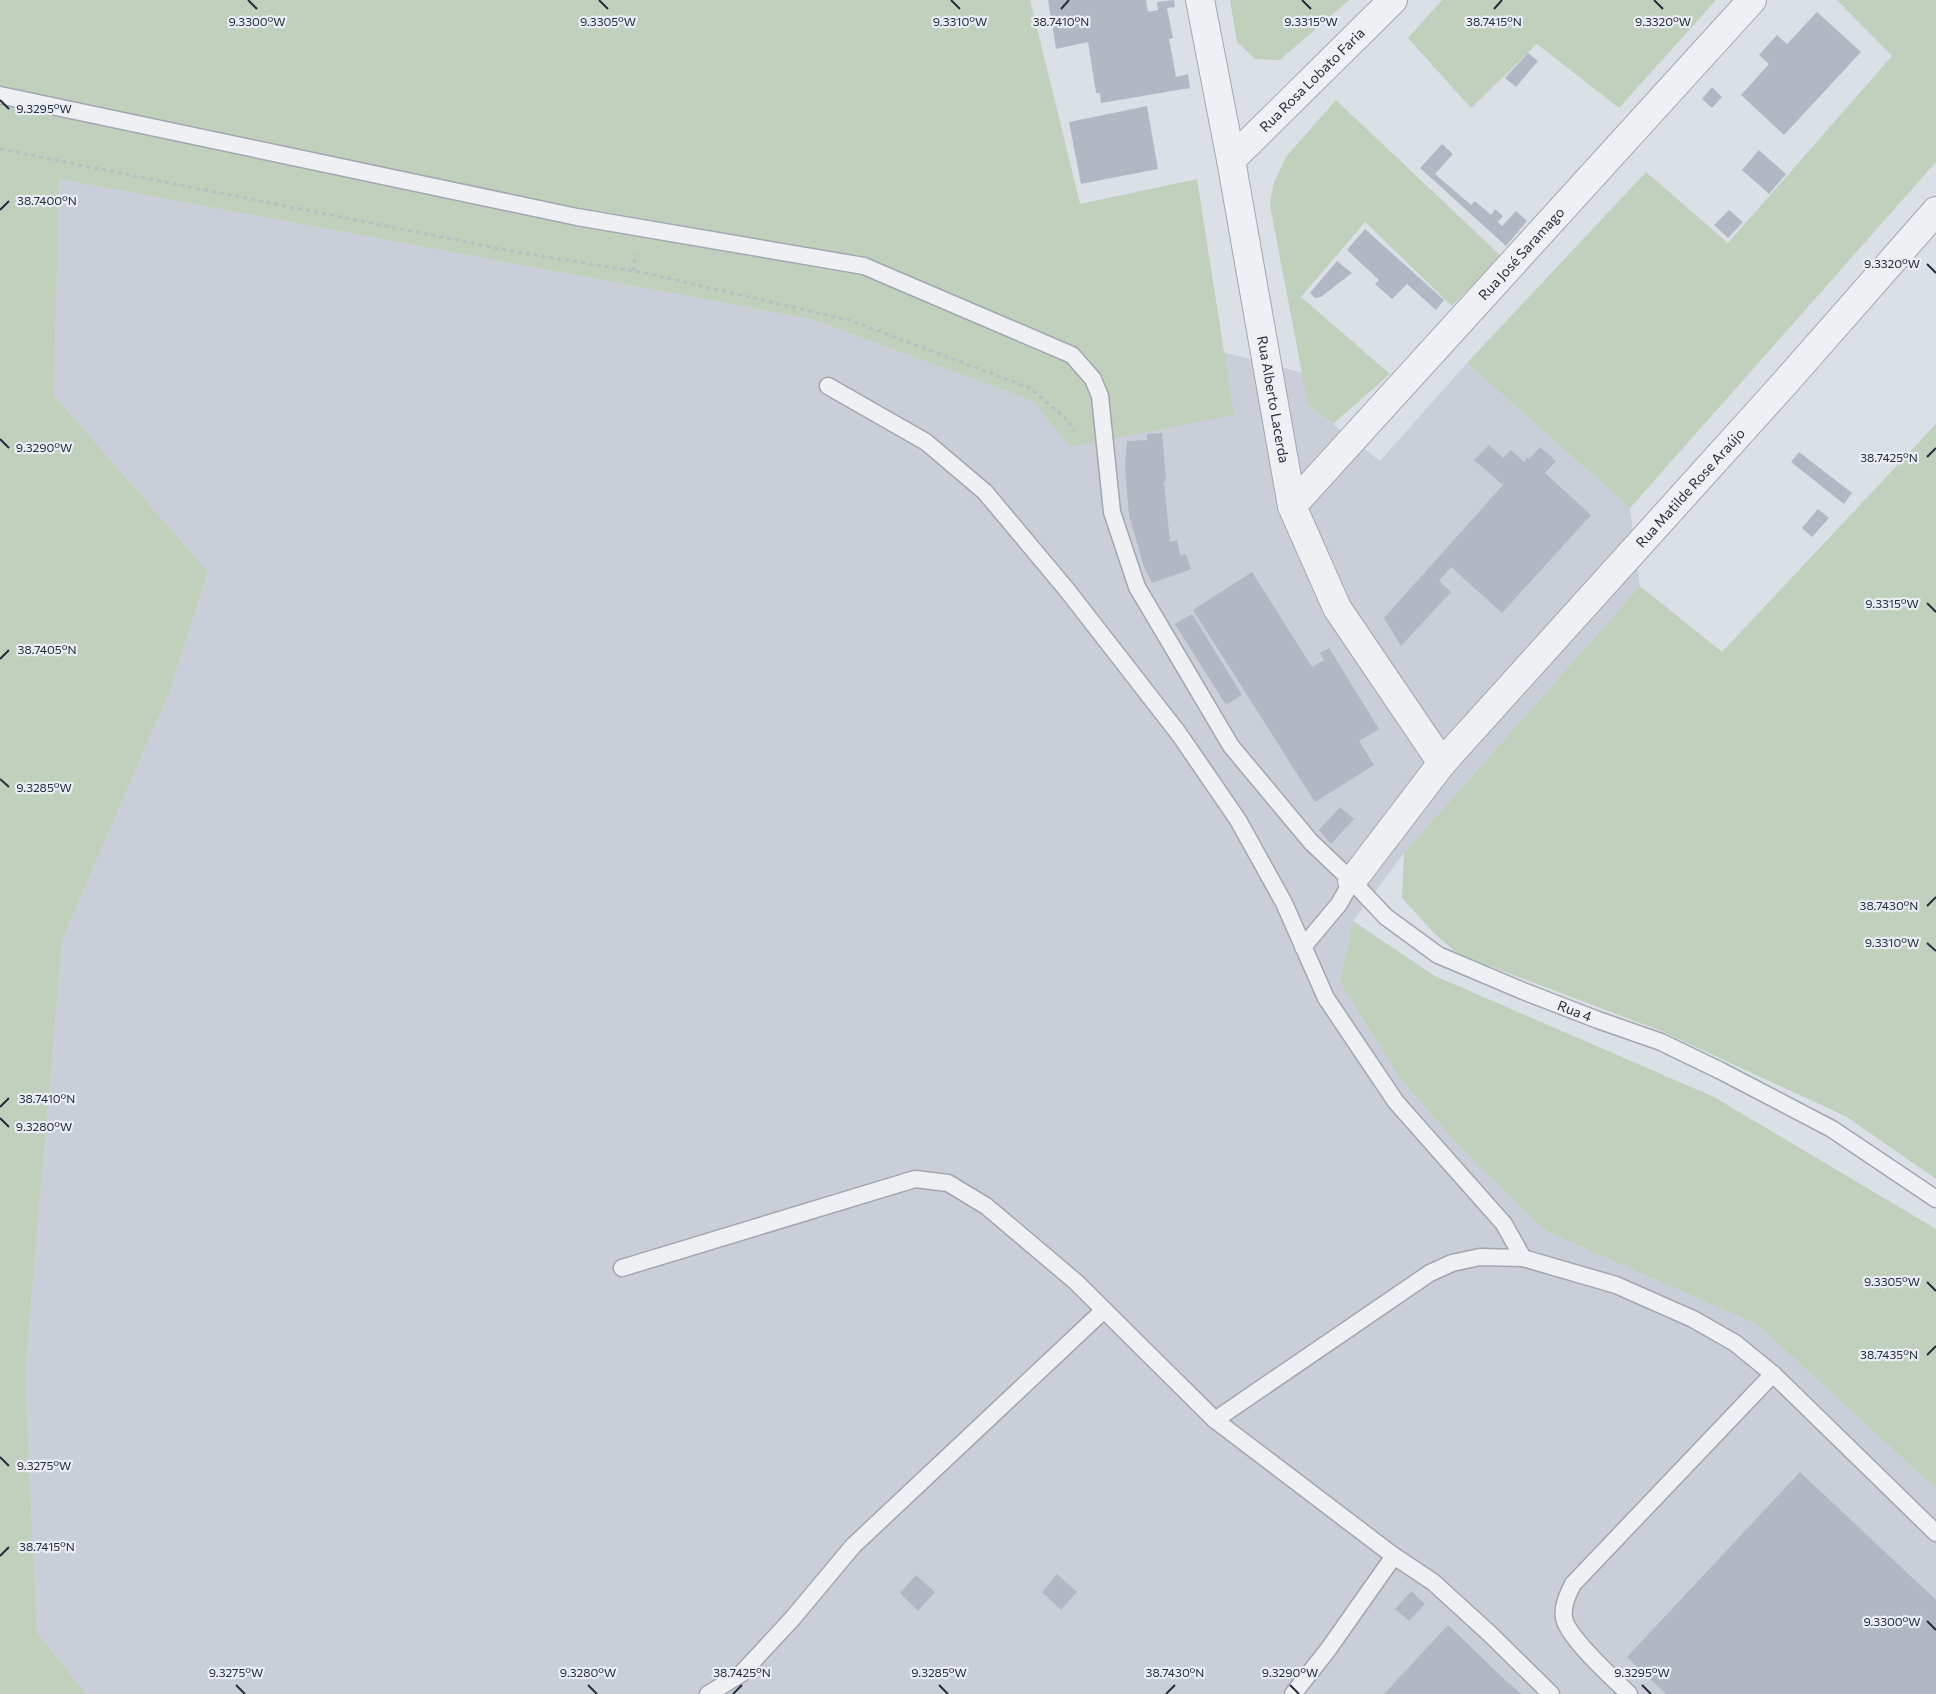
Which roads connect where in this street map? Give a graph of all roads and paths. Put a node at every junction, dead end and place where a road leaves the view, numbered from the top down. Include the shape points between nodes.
1 (1200, 0) edge
2 (1393, 0) edge
3 (1752, 0) edge
4 (0, 96) edge
5 (0, 149) edge
6 (1231, 160) junction
7 (1936, 211) edge
8 (828, 386) dead end
9 (1076, 433) dead end
10 (1292, 506) junction
11 (1442, 764) junction
12 (1352, 881) junction
13 (1303, 947) junction
14 (1936, 1199) edge
15 (1523, 1258) junction
16 (622, 1268) dead end
17 (1104, 1310) junction
18 (1774, 1374) junction
19 (1215, 1420) junction
20 (1936, 1533) edge
21 (1394, 1556) junction
22 (708, 1694) edge
23 (1293, 1694) edge
24 (1551, 1694) edge
25 (1629, 1694) edge

1 - 6 street, Rua Alberto Lacerda
2 - 6 street, Rua Rosa Lobato Faria
3 - 10 street, Rua José Saramago
4 - 12 lane, Rua 4 via 577,217 864,266 1072,355 1094,379 1100,396 1112,512 1137,587 1231,746 1310,842
5 - 9 path via 511,250 646,273 852,321 1030,388 1065,418
6 - 10 street, Rua Alberto Lacerda
7 - 11 street, Rua Matilde Rose Araújo
8 - 13 lane via 926,442 985,492 1067,590 1179,734 1238,820 1284,903
10 - 11 street, Rua Alberto Lacerda via 1337,608
11 - 12 street
12 - 13 lane
12 - 14 lane, Rua 4 via 1386,917 1438,955 1548,1001 1661,1042 1721,1071 1832,1129
13 - 15 lane via 1326,998 1396,1102 1504,1224
15 - 18 lane via 1616,1285 1693,1318 1735,1343
15 - 19 lane via 1480,1257 1452,1263 1430,1273
16 - 17 lane via 915,1179 948,1183 986,1206
17 - 19 lane
17 - 22 lane via 853,1546 741,1674
18 - 20 lane
18 - 25 lane via 1573,1584 1566,1600 1564,1618 1571,1634
19 - 21 lane
21 - 23 lane
21 - 24 lane via 1433,1582

